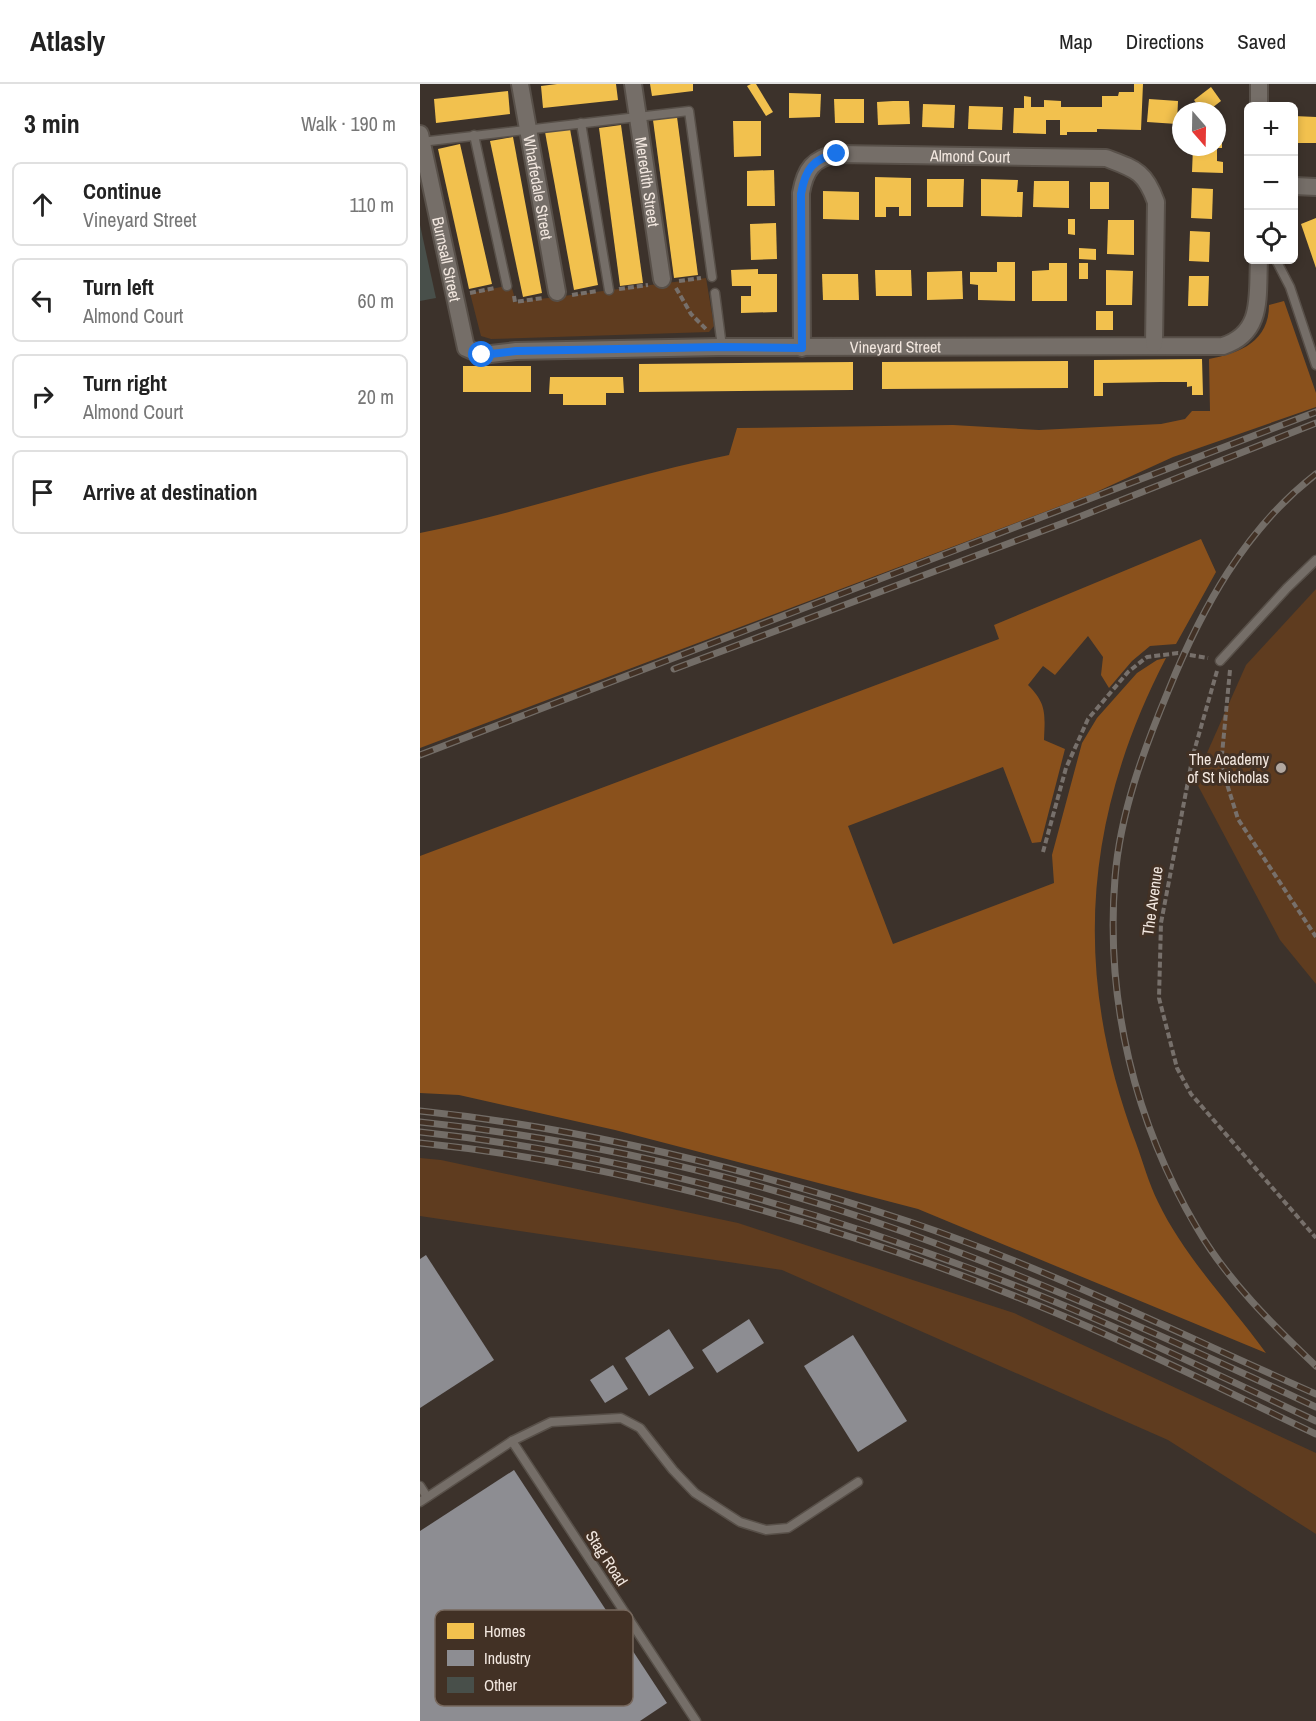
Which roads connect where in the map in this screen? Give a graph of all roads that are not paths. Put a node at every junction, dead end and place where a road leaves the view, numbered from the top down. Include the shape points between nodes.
1 (520, 84) edge
2 (633, 84) edge
3 (1259, 84) edge
4 (1259, 102) edge
5 (638, 117) junction
6 (581, 123) junction
7 (528, 128) junction
8 (474, 135) junction
9 (421, 138) edge
10 (1298, 186) edge
11 (1316, 187) edge
12 (1259, 264) edge
13 (1278, 264) edge
14 (712, 277) road end
15 (665, 282) road end
16 (507, 286) road end
17 (609, 290) road end
18 (715, 293) dead end
19 (558, 295) road end
20 (1154, 344) junction
21 (720, 347) junction
22 (466, 348) joint
23 (802, 348) junction
24 (1316, 365) edge
25 (1316, 560) edge
26 (1220, 661) road end
27 (512, 1441) junction
28 (858, 1482) dead end
29 (420, 1486) edge
30 (424, 1499) edge
31 (623, 1610) edge
32 (633, 1625) edge
33 (696, 1721) edge

1 - 7 street, Wharfedale Street
2 - 5 street, Meredith Street
3 - 4 street
5 - 6 lane
5 - 14 lane via 689,111
5 - 15 street, Meredith Street
6 - 7 lane
6 - 17 lane
7 - 8 lane
7 - 19 street, Wharfedale Street
8 - 9 lane
8 - 16 lane
9 - 22 street, Burnsall Street
10 - 11 street
12 - 20 street, Vineyard Street via 1256,317 1236,342 1223,346
13 - 24 lane via 1290,287
18 - 21 lane
20 - 23 street, Vineyard Street
20 - 23 street, Almond Court via 1156,202 1149,182 1136,170 1106,158 837,154 823,156 812,164 801,194
21 - 22 street, Vineyard Street via 482,355
21 - 23 street, Vineyard Street
25 - 26 lane
27 - 28 lane via 551,1422 621,1418 640,1428 695,1493 740,1522 766,1530 788,1528
27 - 30 lane
27 - 31 lane, Stag Road
29 - 30 lane
32 - 33 lane, Stag Road

